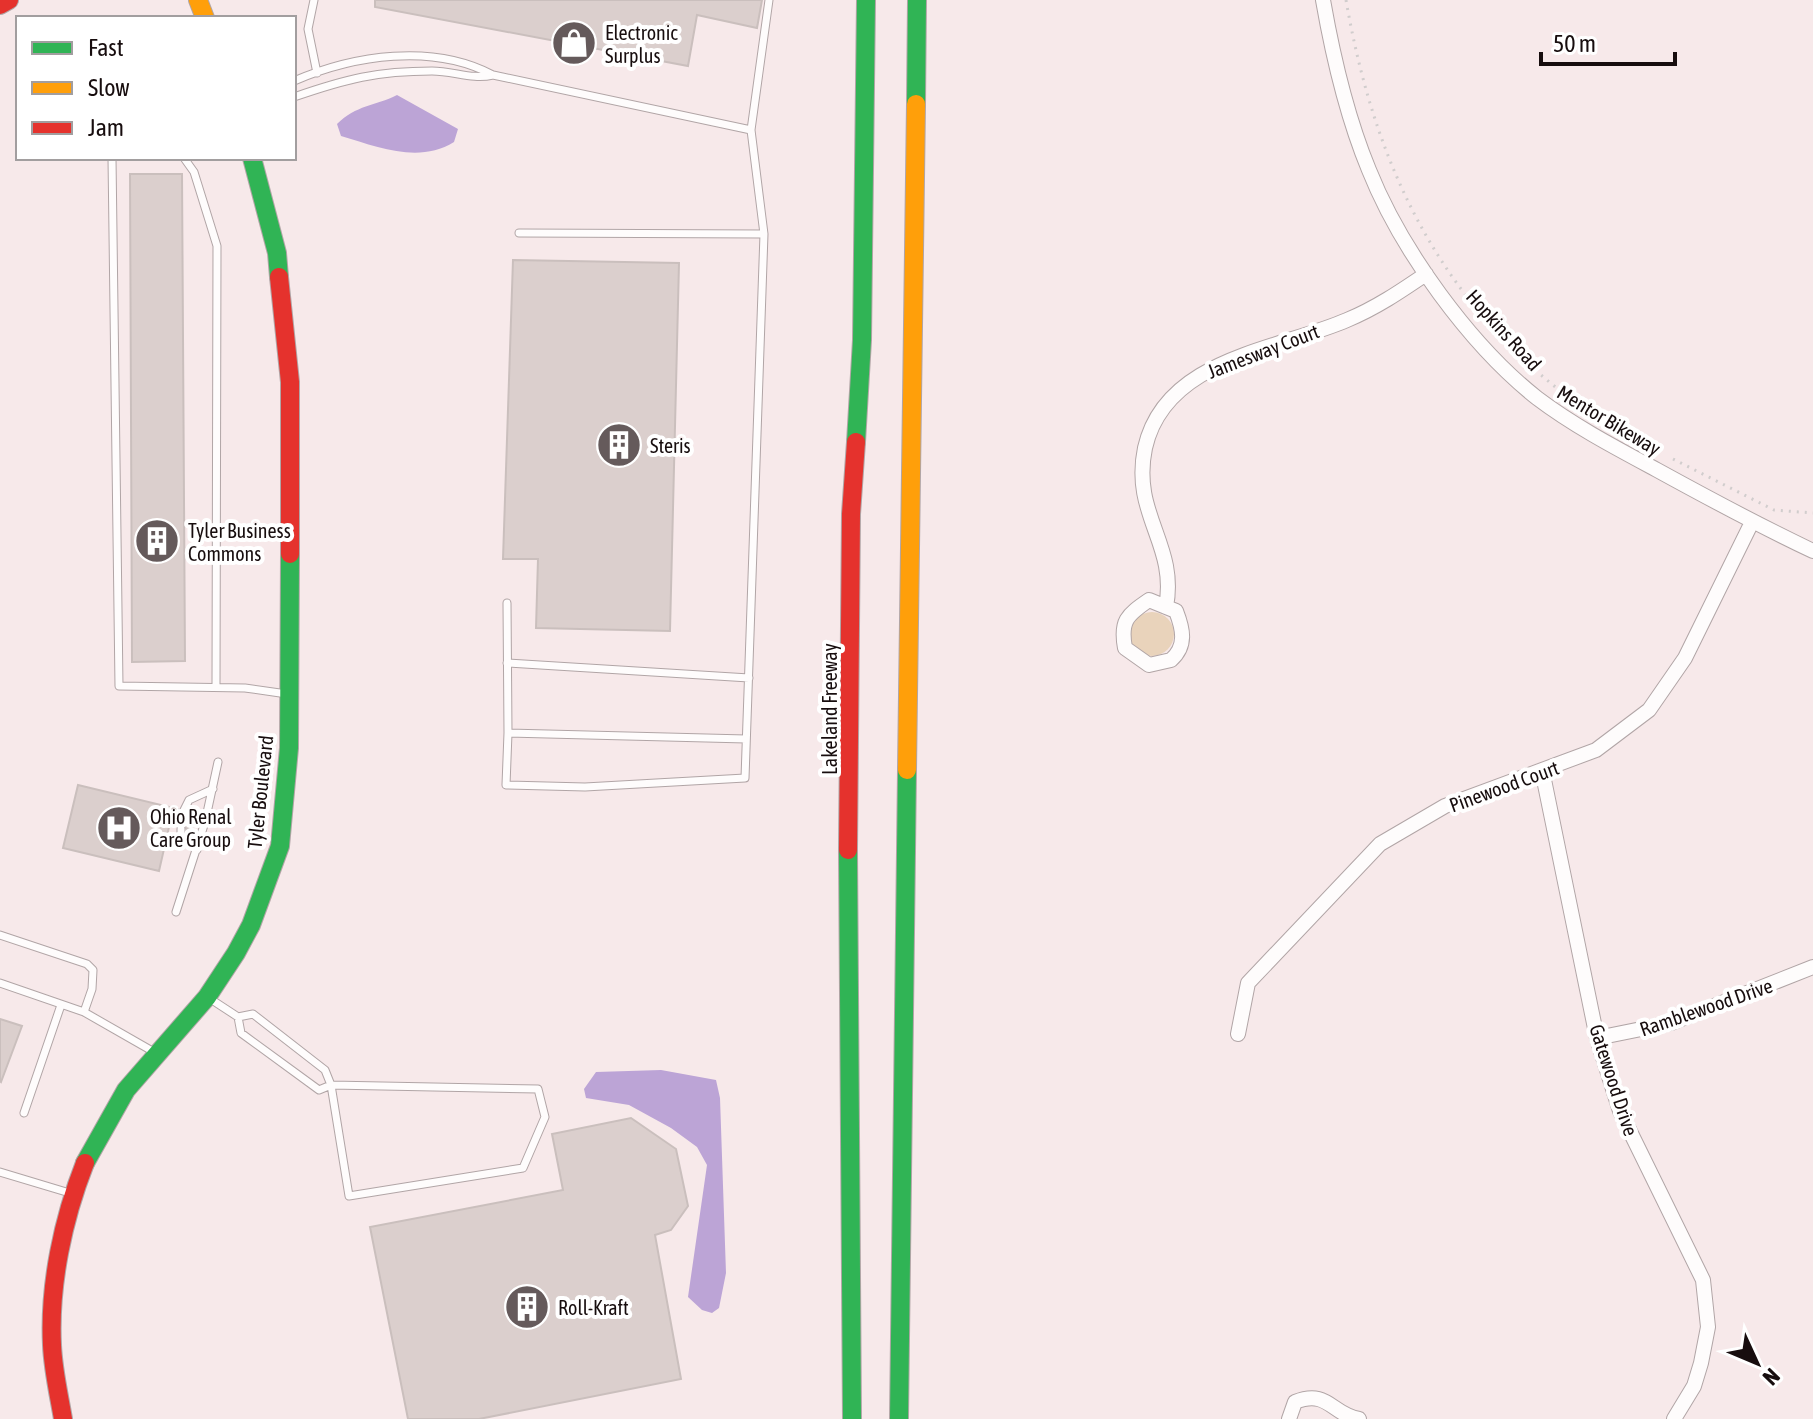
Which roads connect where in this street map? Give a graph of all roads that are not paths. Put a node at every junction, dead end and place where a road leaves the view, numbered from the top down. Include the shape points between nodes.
1 (9, 0) edge
2 (314, 0) edge
3 (769, 0) edge
4 (866, 0) edge
5 (917, 0) edge
6 (1323, 0) edge
7 (0, 5) edge
8 (317, 73) junction
9 (493, 75) junction
10 (296, 80) edge
11 (296, 96) edge
12 (751, 130) junction
13 (112, 160) edge
14 (185, 160) edge
15 (253, 160) edge
16 (519, 233) dead end
17 (764, 234) junction
18 (1426, 274) junction
19 (1752, 522) junction
20 (1813, 551) edge
21 (507, 603) dead end
22 (1166, 607) junction
23 (507, 663) junction
24 (749, 678) junction
25 (216, 687) junction
26 (289, 694) junction
27 (508, 733) junction
28 (746, 739) junction
29 (218, 762) dead end
30 (1542, 770) junction
31 (213, 789) junction
32 (184, 810) dead end
33 (181, 829) dead end
34 (197, 850) junction
35 (176, 912) dead end
36 (0, 935) edge
37 (1813, 967) edge
38 (0, 983) edge
39 (207, 997) junction
40 (61, 1005) junction
41 (84, 1012) junction
42 (238, 1017) junction
43 (1238, 1034) dead end
44 (1597, 1038) junction
45 (156, 1053) junction
46 (331, 1085) junction
47 (24, 1113) dead end
48 (0, 1172) edge
49 (75, 1194) junction
50 (1348, 1418) edge
51 (63, 1419) edge
52 (852, 1419) edge
53 (899, 1419) edge
54 (1289, 1419) edge
55 (1674, 1419) edge

1 - 7 main road
2 - 8 lane via 308,29
3 - 12 lane
4 - 52 main road, Lakeland Freeway via 862,340 851,514 846,1003
5 - 53 main road
6 - 18 street, Hopkins Road via 1350,117 1369,171
8 - 9 lane via 386,57 474,65
8 - 10 lane
9 - 11 lane via 477,79 441,71 383,71
9 - 12 lane
12 - 17 lane
13 - 25 lane via 119,686
14 - 25 lane via 217,246
15 - 26 main road, Tyler Boulevard via 277,253 290,382
16 - 17 lane
17 - 24 lane
18 - 19 street, Hopkins Road via 1482,343 1536,397
18 - 22 street, Jamesway Court via 1347,320 1222,363 1175,395 1153,426 1142,480 1146,511 1168,562
19 - 20 street, Hopkins Road
19 - 30 street, Pinewood Court via 1685,658 1649,710 1596,750
21 - 23 lane
22 - 22 street via 1176,611 1183,642 1171,660 1149,665 1125,648 1121,627 1127,615 1149,600
23 - 24 lane
23 - 27 lane
24 - 28 lane
25 - 26 lane
26 - 39 main road, Tyler Boulevard via 280,846 251,925
27 - 28 lane
27 - 28 lane via 506,785 585,787 745,778
29 - 31 lane
30 - 43 street, Pinewood Court via 1445,806 1380,844 1248,983
30 - 44 street, Gatewood Drive
31 - 32 lane via 189,800
31 - 34 lane
33 - 34 lane via 181,837
34 - 35 lane
36 - 41 lane via 87,964 93,970 92,989
37 - 44 street, Ramblewood Drive via 1671,1023
38 - 40 lane
39 - 42 lane
39 - 45 main road, Tyler Boulevard
40 - 41 lane
40 - 47 lane
41 - 45 lane
42 - 46 lane via 253,1014 325,1070
42 - 46 lane via 241,1033 319,1090
44 - 55 street, Gatewood Drive via 1620,1111 1700,1269 1706,1293 1708,1327 1701,1363
45 - 49 main road, Tyler Boulevard via 126,1090 84,1165
46 - 46 lane via 349,1196 523,1168 545,1117 538,1089
48 - 49 lane
49 - 51 main road, Tyler Boulevard via 54,1297 52,1346
50 - 54 street via 1330,1403 1308,1397 1295,1402

